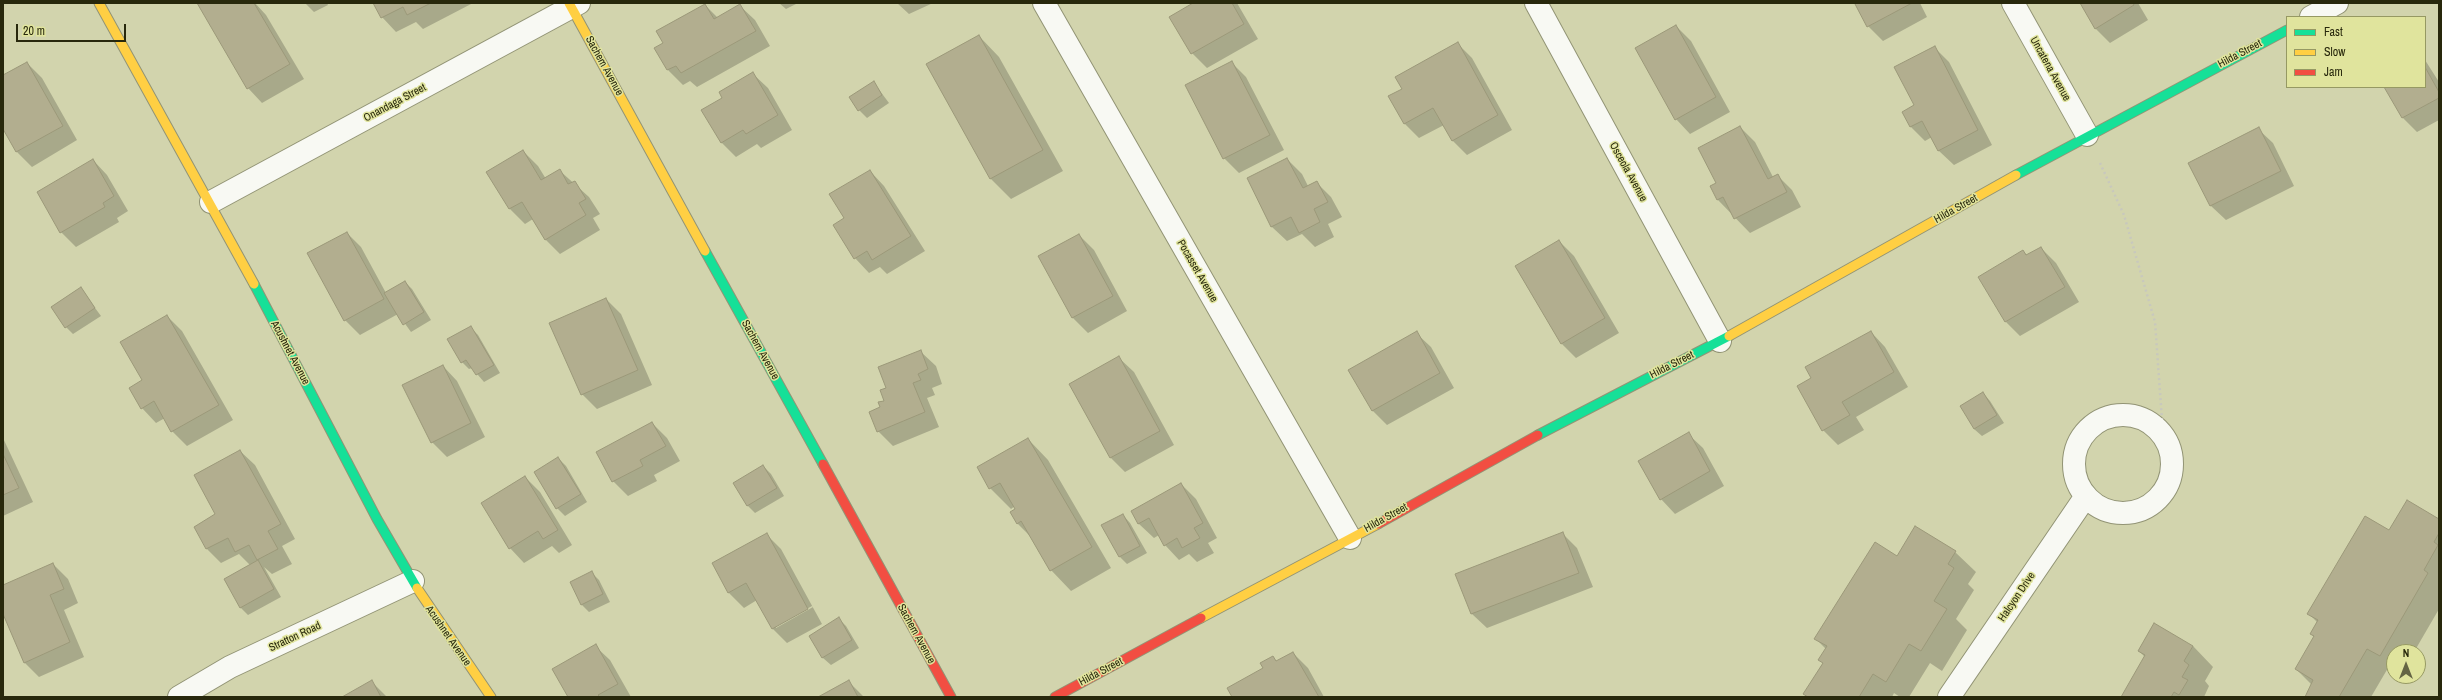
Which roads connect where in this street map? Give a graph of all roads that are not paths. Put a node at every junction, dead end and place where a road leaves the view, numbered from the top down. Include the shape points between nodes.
1 (99, 3) edge
2 (1044, 3) edge
3 (1536, 3) edge
4 (2013, 3) edge
5 (2337, 3) edge
6 (573, 4) edge
7 (2313, 16) edge
8 (2286, 31) edge
9 (2087, 135) junction
10 (211, 202) junction
11 (1720, 341) junction
12 (2086, 496) junction
13 (1350, 538) junction
14 (413, 581) junction
15 (179, 697) edge
16 (491, 697) edge
17 (951, 697) edge
18 (1055, 697) edge
19 (1949, 697) edge

1 - 10 street, Acushnet Avenue
2 - 13 street, Pocasset Avenue
3 - 11 street, Osceola Avenue
4 - 9 street, Uncatena Avenue
5 - 7 street
6 - 10 street, Onandaga Street
6 - 17 street, Sachem Avenue
8 - 9 street, Hilda Street
9 - 11 street, Hilda Street
10 - 14 street, Acushnet Avenue via 377,519
11 - 13 street, Hilda Street via 1566,419
12 - 12 street via 2077,481 2074,465 2076,448 2084,434 2097,422 2112,416 2129,415 2146,420 2163,434 2172,462 2170,480 2161,494 2144,508 2128,513 2110,511 2095,504
12 - 19 street, Halcyon Drive
13 - 18 street, Hilda Street
14 - 15 street, Stratton Road via 230,667
14 - 16 street, Acushnet Avenue

